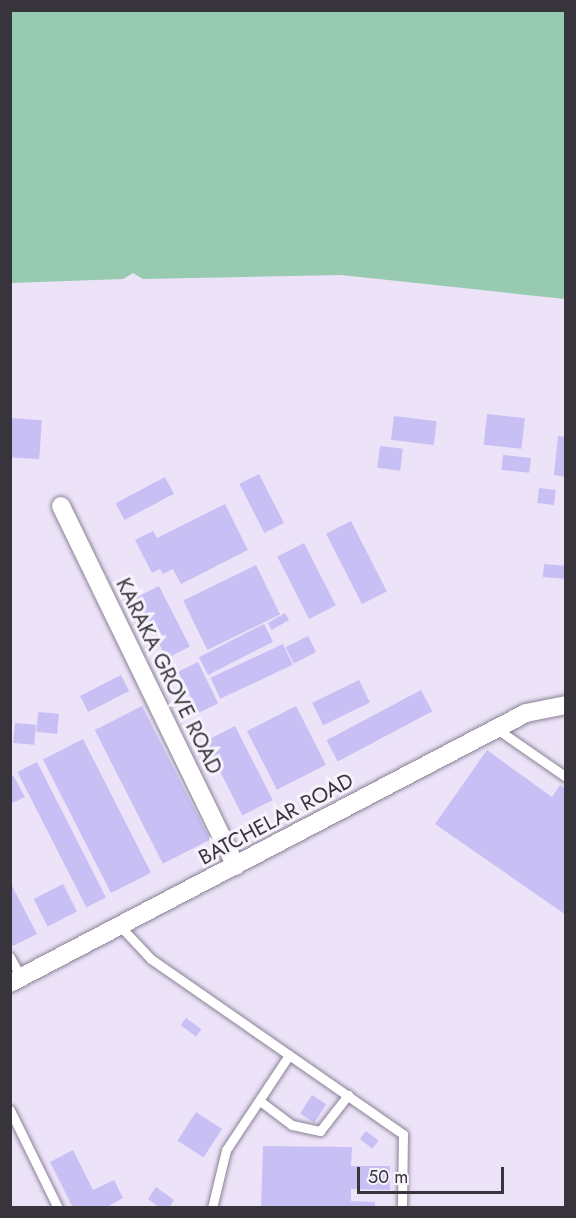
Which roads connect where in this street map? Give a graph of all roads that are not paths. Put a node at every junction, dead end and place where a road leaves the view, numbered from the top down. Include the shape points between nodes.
1 (61, 506) dead end
2 (566, 705) edge
3 (498, 729) junction
4 (566, 777) edge
5 (236, 866) junction
6 (120, 926) junction
7 (10, 957) edge
8 (16, 980) edge
9 (290, 1055) junction
10 (348, 1095) junction
11 (260, 1101) junction
12 (10, 1110) edge
13 (58, 1208) edge
14 (212, 1208) edge
15 (402, 1208) edge

1 - 5 street, KARAKA GROVE ROAD
2 - 3 street, BATCHELAR ROAD via 526,713
3 - 4 lane
3 - 5 street, BATCHELAR ROAD
5 - 6 street, BATCHELAR ROAD
6 - 8 street, BATCHELAR ROAD
6 - 9 lane via 146,955
7 - 8 lane
9 - 10 lane
9 - 11 lane
10 - 11 lane via 320,1131 292,1125
10 - 15 lane via 403,1134
11 - 14 lane via 226,1150
12 - 13 lane

